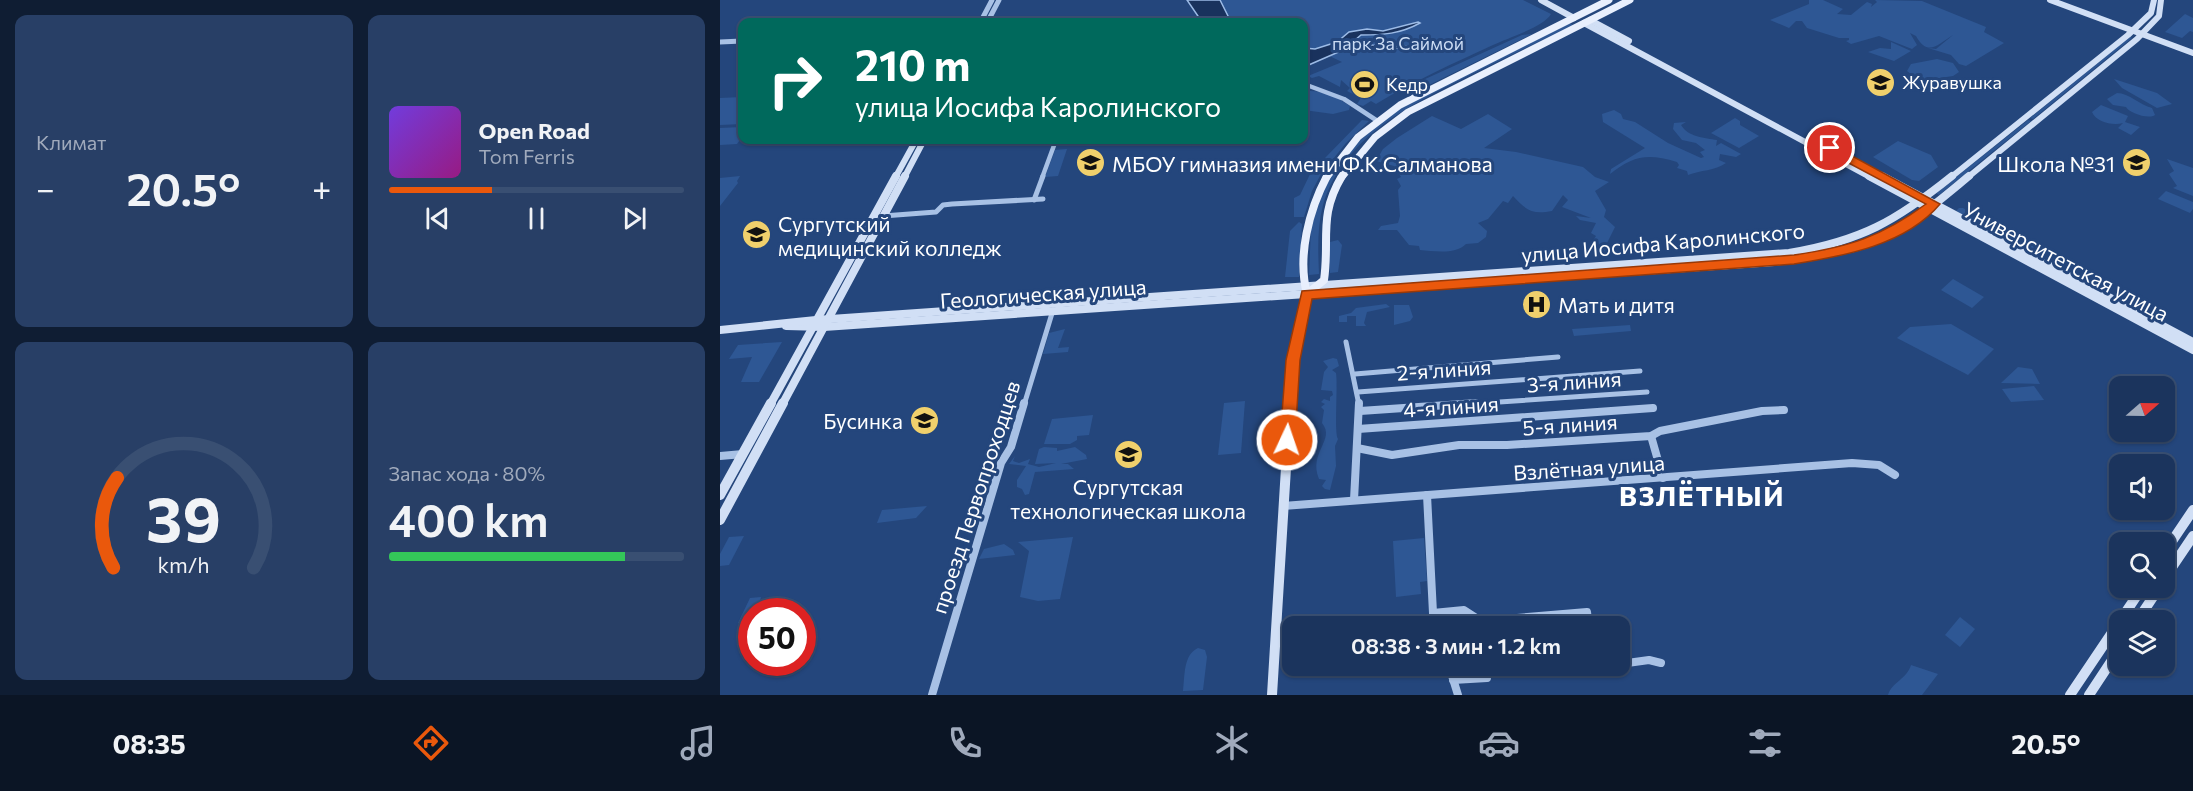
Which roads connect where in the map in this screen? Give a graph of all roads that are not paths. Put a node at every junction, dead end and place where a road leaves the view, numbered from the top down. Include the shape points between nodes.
1 (992, 0) edge
2 (999, 0) edge
3 (1541, 0) edge
4 (1551, 0) edge
5 (1610, 0) edge
6 (1630, 0) edge
7 (2050, 0) edge
8 (2154, 0) edge
9 (2161, 0) edge
10 (985, 18) edge
11 (987, 18) edge
12 (1582, 19) junction
13 (2133, 31) junction
14 (2142, 34) junction
15 (738, 41) edge
16 (720, 42) edge
17 (2193, 53) edge
18 (1308, 86) edge
19 (1376, 120) junction
20 (914, 144) edge
21 (922, 144) edge
22 (1055, 144) edge
23 (886, 192) junction
24 (896, 192) junction
25 (1043, 199) dead end
26 (1034, 200) junction
27 (1921, 200) junction
28 (1931, 206) junction
29 (883, 216) junction
30 (1320, 285) junction
31 (1306, 290) junction
32 (1053, 310) junction
33 (826, 323) junction
34 (814, 324) junction
35 (720, 330) edge
36 (1346, 342) dead end
37 (2193, 342) edge
38 (2193, 350) edge
39 (1558, 357) dead end
40 (1640, 371) dead end
41 (1355, 374) junction
42 (1358, 392) junction
43 (1647, 392) dead end
44 (1653, 408) dead end
45 (1784, 410) dead end
46 (1360, 411) junction
47 (1358, 429) junction
48 (1651, 436) junction
49 (1357, 448) junction
50 (743, 454) junction
51 (720, 456) edge
52 (1895, 475) dead end
53 (1663, 478) junction
54 (720, 495) edge
55 (1427, 495) junction
56 (1354, 500) junction
57 (1282, 506) junction
58 (2193, 510) edge
59 (720, 520) edge
60 (2193, 536) edge
61 (2175, 537) edge
62 (2175, 563) edge
63 (2135, 598) edge
64 (1433, 613) junction
65 (1434, 616) edge
66 (1473, 616) edge
67 (1519, 616) edge
68 (1588, 616) edge
69 (1630, 663) edge
70 (1661, 663) dead end
71 (2109, 665) edge
72 (1452, 676) edge
73 (1487, 678) dead end
74 (1453, 680) junction
75 (932, 695) edge
76 (1272, 695) edge
77 (1458, 695) edge
78 (2070, 695) edge
79 (2089, 695) edge

1 - 10 street
2 - 11 street
3 - 12 main road, Университетская улица
4 - 12 main road, Университетская улица
5 - 12 main road
6 - 12 main road
7 - 13 main road
8 - 13 main road, улица Иосифа Каролинского via 2151,13
9 - 14 main road, улица Иосифа Каролинского via 2159,15
12 - 19 main road via 1424,92
12 - 27 main road, Университетская улица
12 - 30 main road via 1405,113 1370,140 1333,195 1325,223 1325,275
13 - 14 main road
13 - 27 main road, улица Иосифа Каролинского
14 - 17 main road
14 - 28 main road, улица Иосифа Каролинского
15 - 16 street
18 - 19 street via 1344,99
19 - 31 main road via 1345,150 1317,192 1308,219
20 - 23 main road
21 - 24 main road
22 - 26 street
23 - 24 main road
23 - 34 main road
24 - 29 main road
25 - 26 street
26 - 29 street via 952,204 943,205 936,212
27 - 28 main road, Университетская улица
27 - 30 main road, улица Иосифа Каролинского via 1889,223 1860,236 1782,254
28 - 31 main road, улица Иосифа Каролинского via 1900,229 1871,242 1794,260
28 - 37 main road, Университетская улица
28 - 38 main road, Университетская улица
29 - 33 main road
30 - 31 main road
31 - 32 main road, Геологическая улица
31 - 33 main road, Геологическая улица
31 - 57 main road via 1292,369
32 - 33 main road, Геологическая улица
32 - 75 street, проезд Первопроходцев via 1011,447 999,469
33 - 34 main road, Геологическая улица
33 - 59 main road
34 - 35 main road, Геологическая улица
34 - 50 main road
36 - 41 street
39 - 41 street
40 - 42 street, 2-я линия
41 - 42 street
42 - 46 street
43 - 46 street, 3-я линия
44 - 47 street, 4-я линия
45 - 48 street, 5-я линия via 1742,414
46 - 47 street
47 - 49 street
48 - 49 street, 5-я линия via 1459,445 1392,455
48 - 53 street
49 - 56 street
50 - 51 street
50 - 54 main road
52 - 53 street, Взлётная улица via 1879,465 1852,463
53 - 55 street, Взлётная улица
55 - 56 street, Взлётная улица
55 - 64 street
56 - 57 street, Взлётная улица
57 - 76 main road
58 - 61 main road
60 - 62 main road
63 - 78 main road
64 - 65 street
64 - 66 street via 1464,610
67 - 68 street via 1587,612
69 - 70 street
71 - 79 main road
72 - 74 street
73 - 74 street
74 - 77 street

